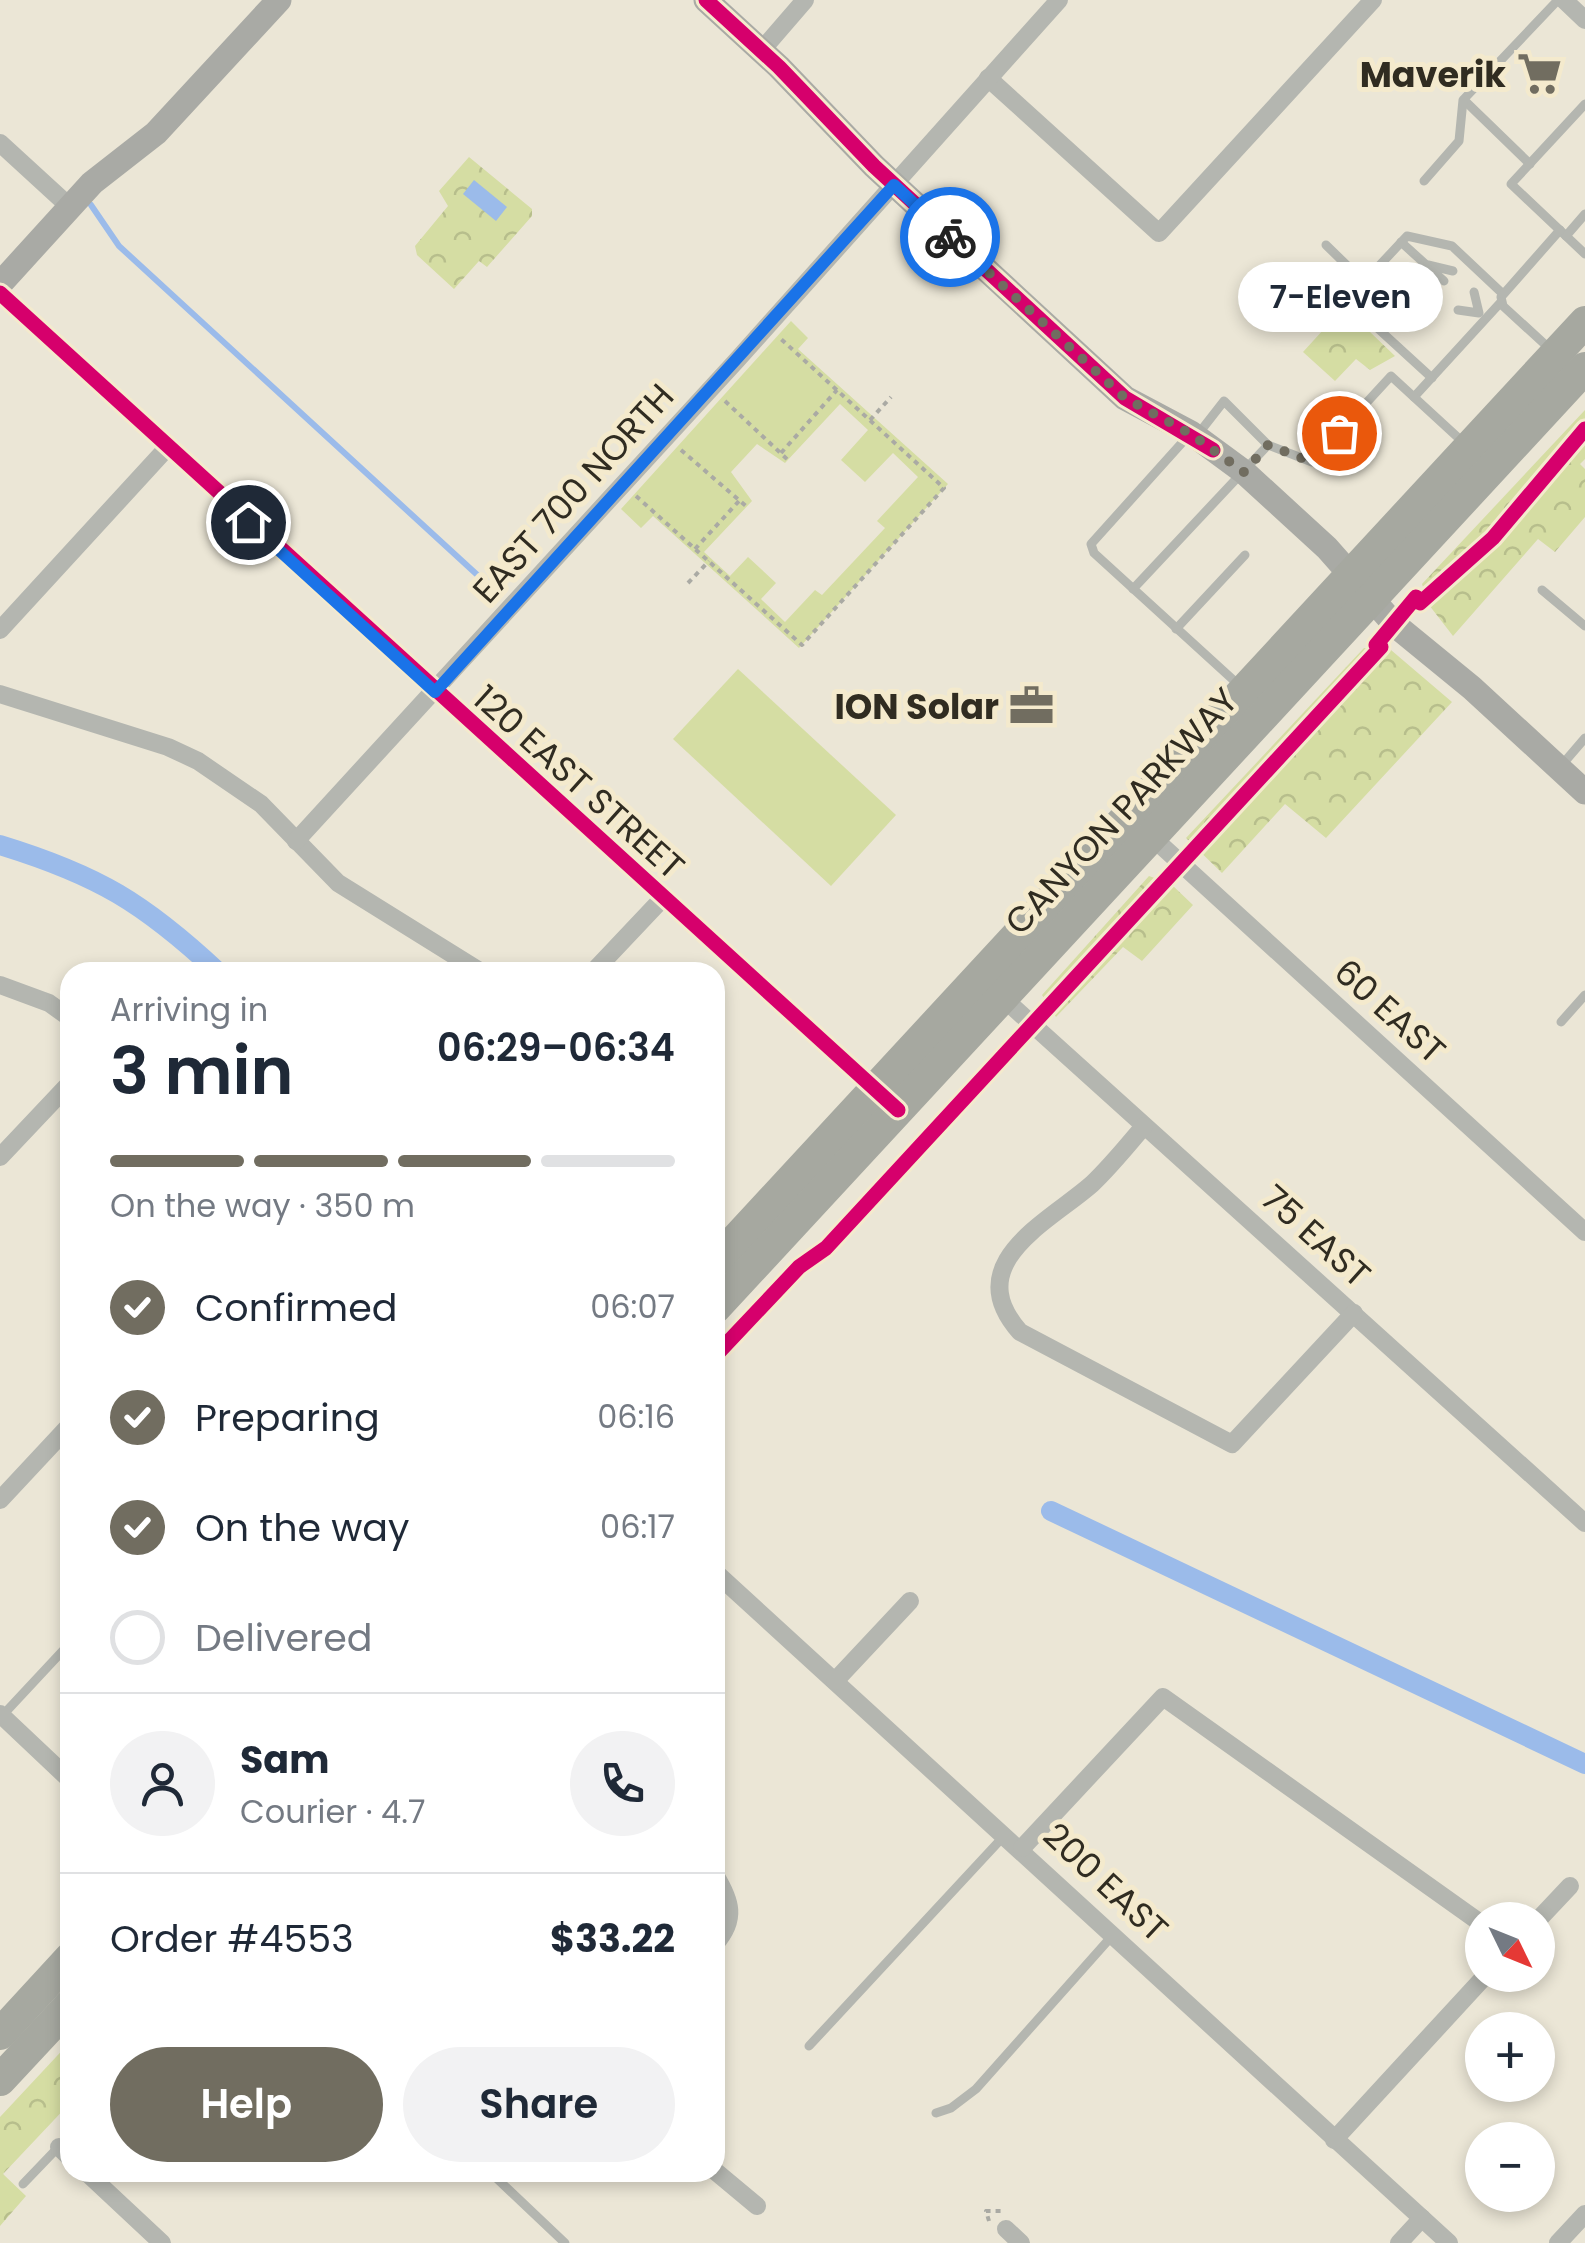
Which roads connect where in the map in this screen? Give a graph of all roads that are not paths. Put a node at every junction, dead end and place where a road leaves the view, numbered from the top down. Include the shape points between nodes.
1 (279, 0) edge
2 (706, 0) edge
3 (805, 0) edge
4 (1059, 0) edge
5 (1373, 0) edge
6 (1560, 0) edge
7 (1585, 20) edge
8 (761, 51) junction
9 (988, 78) junction
10 (1463, 100) junction
11 (1585, 105) edge
12 (0, 143) edge
13 (1530, 164) junction
14 (1424, 181) dead end
15 (894, 185) junction
16 (71, 208) junction
17 (1585, 214) edge
18 (1563, 233) junction
19 (1401, 242) junction
20 (1326, 245) dead end
21 (1585, 254) edge
22 (1426, 264) junction
23 (1453, 272) dead end
24 (1364, 282) junction
25 (0, 284) edge
26 (1440, 285) dead end
27 (1474, 292) dead end
28 (0, 293) edge
29 (1502, 298) junction
30 (1466, 301) dead end
31 (1458, 310) dead end
32 (1483, 316) junction
33 (1585, 322) edge
34 (1570, 361) edge
35 (1432, 378) junction
36 (1414, 396) junction
37 (1193, 435) junction
38 (1268, 445) junction
39 (167, 448) junction
40 (1469, 448) junction
41 (1244, 472) junction
42 (1245, 555) dead end
43 (1359, 588) junction
44 (1133, 589) junction
45 (1542, 590) dead end
46 (1585, 626) edge
47 (1176, 629) junction
48 (0, 630) edge
49 (1244, 690) junction
50 (435, 692) junction
51 (0, 694) edge
52 (1585, 738) edge
53 (1559, 768) junction
54 (1585, 792) edge
55 (1152, 836) junction
56 (296, 841) junction
57 (662, 899) junction
58 (464, 962) edge
59 (603, 962) edge
60 (0, 985) edge
61 (1585, 995) edge
62 (1003, 998) junction
63 (60, 1011) edge
64 (1561, 1022) dead end
65 (60, 1094) edge
66 (886, 1100) junction
67 (1144, 1126) junction
68 (0, 1157) edge
69 (1585, 1232) edge
70 (725, 1253) edge
71 (725, 1296) edge
72 (1354, 1314) junction
73 (60, 1436) edge
74 (0, 1500) edge
75 (1585, 1522) edge
76 (725, 1581) edge
77 (910, 1601) dead end
78 (60, 1653) edge
79 (835, 1680) junction
80 (1, 1715) edge
81 (60, 1771) edge
82 (1006, 1834) junction
83 (1022, 1848) junction
84 (1570, 1886) dead end
85 (725, 1892) edge
86 (1555, 1902) edge
87 (1465, 1912) edge
88 (725, 1932) edge
89 (1114, 1934) junction
90 (60, 1969) edge
91 (1470, 1992) edge
92 (60, 2016) edge
93 (0, 2034) edge
94 (809, 2046) dead end
95 (0, 2080) edge
96 (936, 2113) dead end
97 (1334, 2140) junction
98 (60, 2152) edge
99 (725, 2179) edge
100 (97, 2182) edge
101 (501, 2182) edge
102 (23, 2184) dead end
103 (757, 2206) dead end
104 (1585, 2214) edge
105 (1422, 2218) junction
106 (1006, 2229) dead end
107 (162, 2243) edge
108 (565, 2243) edge
109 (1021, 2243) edge
110 (1399, 2243) edge
111 (1448, 2243) edge
112 (1558, 2243) edge

1 - 16 street via 156,133
2 - 8 street
3 - 8 street
4 - 9 street, EAST 700 NORTH
5 - 9 street via 1159,233
6 - 7 street
6 - 10 lane
8 - 15 street
9 - 15 street, EAST 700 NORTH
10 - 13 lane
10 - 14 lane via 1459,141
11 - 13 lane
12 - 16 street
13 - 18 lane via 1512,184
15 - 37 street via 1125,398
15 - 50 street, EAST 700 NORTH
16 - 25 street
17 - 18 lane
18 - 21 lane
18 - 29 lane
19 - 22 lane
19 - 24 lane
19 - 29 lane via 1407,236 1452,246
20 - 24 lane
22 - 23 lane
22 - 26 lane
24 - 35 lane via 1373,324
27 - 32 lane
28 - 39 street, 120 EAST STREET
29 - 32 lane
29 - 34 lane
30 - 32 lane
31 - 32 lane
32 - 35 lane
33 - 34 highway, CANYON PARKWAY
34 - 40 highway, CANYON PARKWAY
34 - 43 highway, CANYON PARKWAY
35 - 36 lane
36 - 38 lane via 1392,376 1312,462
36 - 40 lane
37 - 38 lane via 1224,402
37 - 41 street
37 - 44 lane via 1091,544
38 - 41 lane
39 - 48 street
39 - 50 street, 120 EAST STREET
40 - 43 highway, CANYON PARKWAY
41 - 43 street
41 - 44 lane
42 - 47 lane
43 - 49 highway, CANYON PARKWAY
43 - 53 street
43 - 55 highway, CANYON PARKWAY
44 - 47 lane
45 - 46 lane
47 - 49 lane
49 - 66 highway, CANYON PARKWAY
50 - 56 street, EAST 700 NORTH
50 - 57 street, 120 EAST STREET
51 - 56 street via 198,761 261,804
52 - 53 lane
53 - 54 street
55 - 62 highway, CANYON PARKWAY
55 - 69 street, 60 EAST
56 - 58 street via 338,882
57 - 59 street
57 - 66 street, 120 EAST STREET
60 - 63 street
61 - 64 lane
62 - 66 highway, CANYON PARKWAY
62 - 67 street, 75 EAST
65 - 68 street
66 - 70 highway, CANYON PARKWAY
66 - 71 highway, CANYON PARKWAY
67 - 72 street, 75 EAST
67 - 72 street via 1090,1185 1025,1232 1010,1256 1000,1292 1020,1332 1232,1444
72 - 75 street, 75 EAST
73 - 74 street
76 - 79 street, 200 EAST
77 - 79 street
78 - 80 lane
79 - 82 street, 200 EAST
80 - 81 street
82 - 83 street, 200 EAST
82 - 94 lane
83 - 87 street via 1162,1697
83 - 89 street, 200 EAST
84 - 86 street
85 - 88 street via 731,1902
89 - 96 lane via 976,2088
89 - 97 street, 200 EAST
90 - 93 highway
91 - 97 street
92 - 95 highway
97 - 105 street, 200 EAST
98 - 102 lane
99 - 103 street
100 - 107 street
101 - 108 lane
104 - 112 street
105 - 110 street
105 - 111 street, 200 EAST
106 - 109 street

